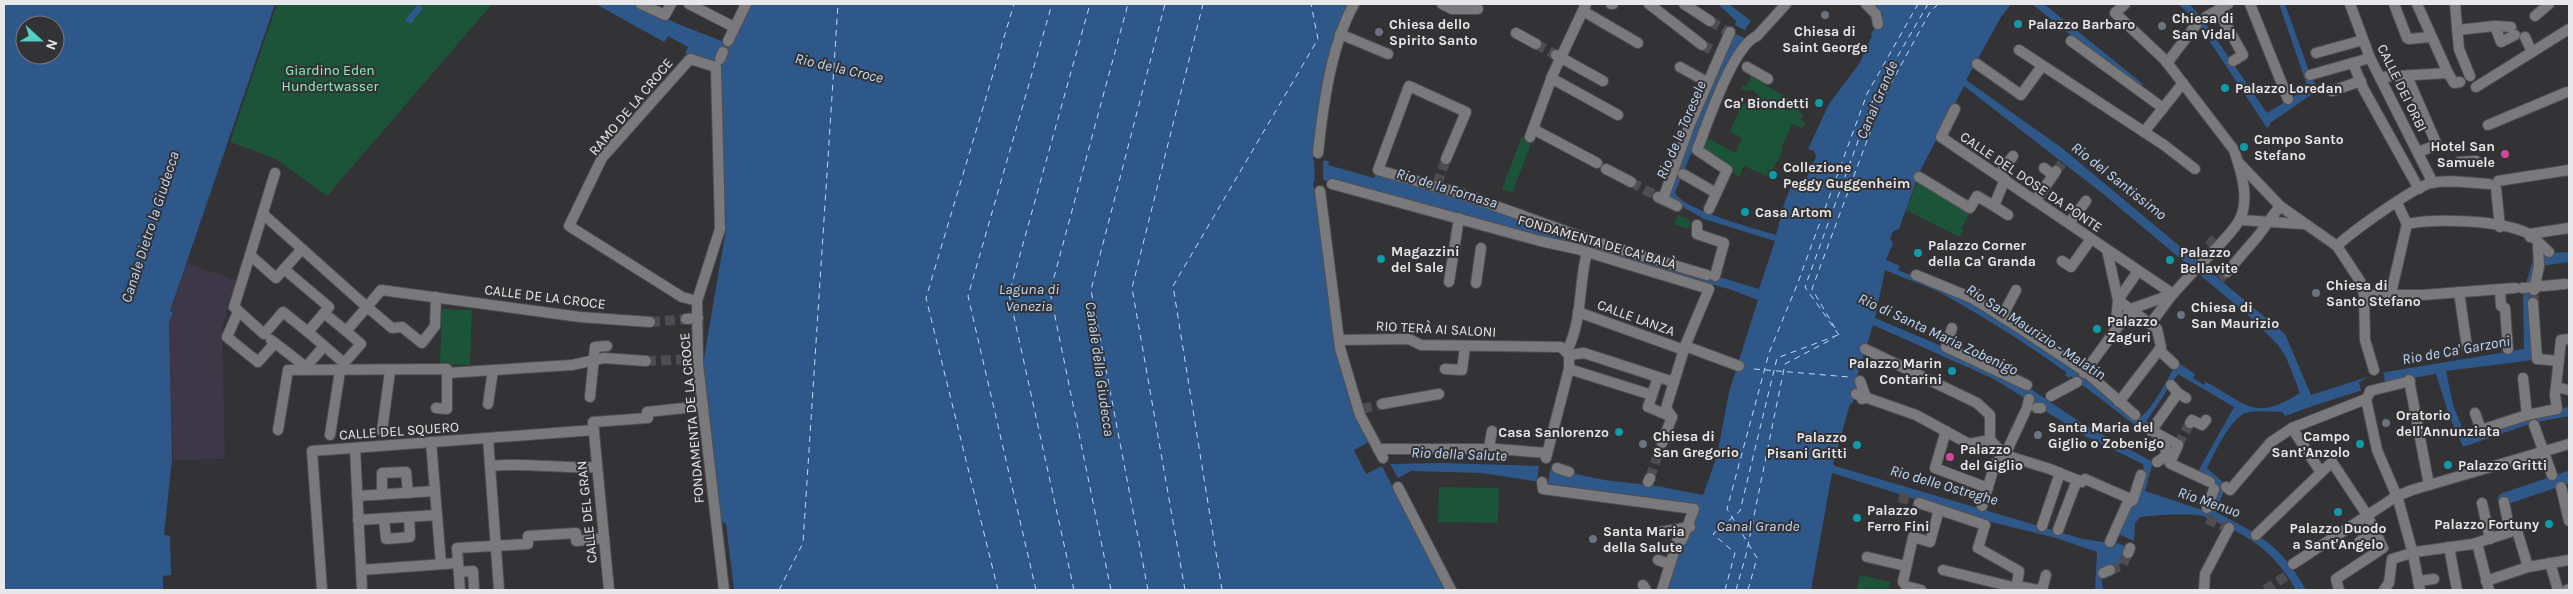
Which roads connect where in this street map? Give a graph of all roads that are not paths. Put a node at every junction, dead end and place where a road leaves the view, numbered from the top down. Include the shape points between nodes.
1 (641, 4) edge
2 (671, 4) edge
3 (689, 4) edge
4 (746, 4) edge
5 (1354, 4) edge
6 (1442, 4) edge
7 (1649, 4) edge
8 (1684, 4) edge
9 (1786, 4) edge
10 (1866, 4) edge
11 (2125, 4) edge
12 (2228, 4) edge
13 (2250, 4) edge
14 (2350, 4) edge
15 (2394, 4) edge
16 (2418, 4) edge
17 (2456, 4) edge
18 (2549, 4) edge
19 (1585, 7) edge
20 (1478, 9) dead end
21 (2212, 11) edge
22 (2535, 16) dead end
23 (1710, 21) tunnel mouth
24 (1878, 24) dead end
25 (2196, 25) dead end
26 (2495, 26) junction
27 (734, 27) junction
28 (2569, 29) edge
29 (2457, 30) junction
30 (1730, 32) dead end
31 (1516, 33) dead end
32 (2517, 33) junction
33 (1340, 34) junction
34 (2430, 37) junction
35 (2363, 40) junction
36 (728, 41) dead end
37 (2071, 41) dead end
38 (1638, 43) dead end
39 (1536, 44) tunnel mouth
40 (1702, 45) tunnel mouth
41 (2019, 50) dead end
42 (2532, 52) junction
43 (1388, 54) dead end
44 (2316, 54) dead end
45 (1558, 56) junction
46 (2370, 58) junction
47 (720, 59) joint
48 (2233, 61) dead end
49 (2167, 62) junction
50 (1740, 63) junction
51 (2353, 63) junction
52 (1977, 64) dead end
53 (1680, 67) dead end
54 (2040, 69) junction
55 (2448, 73) junction
56 (2310, 75) dead end
57 (2407, 76) junction
58 (2470, 76) dead end
59 (1551, 78) junction
60 (2380, 78) junction
61 (1768, 79) dead end
62 (1603, 81) dead end
63 (2360, 81) junction
64 (1707, 82) junction
65 (2460, 82) dead end
66 (2183, 83) junction
67 (2476, 87) dead end
68 (2332, 91) dead end
69 (2567, 92) dead end
70 (2288, 99) dead end
71 (2163, 108) junction
72 (1955, 109) dead end
73 (1618, 115) dead end
74 (2488, 125) dead end
75 (2147, 134) junction
76 (2418, 152) junction
77 (1318, 153) dead end
78 (2013, 156) dead end
79 (1446, 159) tunnel mouth
80 (2476, 161) dead end
81 (2238, 162) junction
82 (2459, 162) dead end
83 (1597, 163) dead end
84 (2044, 168) dead end
85 (1606, 169) dead end
86 (2195, 169) dead end
87 (2569, 170) edge
88 (275, 172) dead end
89 (1683, 174) dead end
90 (1920, 177) dead end
91 (2002, 177) junction
92 (1631, 182) tunnel mouth
93 (2433, 183) junction
94 (1332, 184) dead end
95 (2494, 184) junction
96 (2419, 189) junction
97 (1320, 191) dead end
98 (1716, 193) junction
99 (2036, 200) junction
100 (2086, 201) dead end
101 (2397, 203) junction
102 (1677, 206) dead end
103 (1994, 206) junction
104 (2280, 206) junction
105 (1709, 210) dead end
106 (262, 214) junction
107 (2008, 215) dead end
108 (1459, 218) junction
109 (2240, 220) junction
110 (2268, 221) junction
111 (2069, 223) junction
112 (2302, 223) junction
113 (2407, 224) junction
114 (1697, 225) dead end
115 (2500, 226) junction
116 (2569, 228) edge
117 (2092, 239) junction
118 (2340, 243) junction
119 (2538, 245) junction
120 (1481, 248) dead end
121 (302, 249) junction
122 (2107, 250) junction
123 (1587, 252) junction
124 (250, 256) junction
125 (2062, 261) dead end
126 (2201, 264) dead end
127 (284, 269) junction
128 (2138, 271) junction
129 (2227, 272) tunnel mouth
130 (2192, 273) dead end
131 (1916, 275) dead end
132 (1449, 282) dead end
133 (1476, 283) dead end
134 (2565, 284) dead end
135 (2537, 288) junction
136 (2016, 290) dead end
137 (2500, 290) junction
138 (2392, 292) junction
139 (2459, 292) junction
140 (2174, 293) junction
141 (2364, 295) junction
142 (436, 297) junction
143 (2118, 300) junction
144 (697, 301) junction
145 (2534, 303) tunnel mouth
146 (367, 307) junction
147 (2131, 309) junction
148 (238, 312) junction
149 (1578, 312) junction
150 (324, 313) junction
151 (2002, 317) junction
152 (698, 318) junction
153 (686, 319) tunnel mouth
154 (650, 322) tunnel mouth
155 (2150, 323) junction
156 (1952, 328) dead end
157 (346, 331) junction
158 (308, 332) junction
159 (2115, 332) junction
160 (264, 334) junction
161 (2569, 339) edge
162 (1340, 340) junction
163 (275, 343) junction
164 (324, 346) junction
165 (607, 346) dead end
166 (1465, 347) junction
167 (2467, 347) dead end
168 (1685, 348) junction
169 (1865, 349) dead end
170 (2508, 349) dead end
171 (2159, 350) junction
172 (1566, 351) junction
173 (595, 360) junction
174 (646, 361) tunnel mouth
175 (2559, 362) junction
176 (2174, 364) dead end
177 (1739, 366) dead end
178 (1445, 369) dead end
179 (1569, 369) junction
180 (493, 370) junction
181 (2374, 370) dead end
182 (340, 371) junction
183 (390, 371) junction
184 (447, 373) junction
185 (2085, 373) junction
186 (1658, 377) junction
187 (2523, 378) dead end
188 (1860, 381) dead end
189 (1674, 382) junction
190 (2077, 382) dead end
191 (2569, 390) edge
192 (2556, 391) junction
193 (2178, 392) dead end
194 (1439, 394) dead end
195 (1652, 395) junction
196 (2368, 395) junction
197 (2051, 396) dead end
198 (590, 397) dead end
199 (1854, 398) dead end
200 (1866, 398) junction
201 (2119, 402) junction
202 (488, 404) dead end
203 (1382, 404) tunnel mouth
204 (703, 406) junction
205 (436, 408) dead end
206 (2475, 413) dead end
207 (2526, 414) junction
208 (2135, 415) dead end
209 (1672, 417) junction
210 (2206, 420) dead end
211 (2190, 424) dead end
212 (2534, 425) dead end
213 (278, 430) dead end
214 (594, 430) junction
215 (1946, 430) junction
216 (2288, 430) junction
217 (382, 431) dead end
218 (1492, 431) dead end
219 (330, 435) dead end
220 (488, 438) junction
221 (1990, 440) junction
222 (432, 442) junction
223 (1662, 443) tunnel mouth
224 (2569, 444) edge
225 (355, 448) junction
226 (1489, 448) junction
227 (1378, 449) junction
228 (2544, 451) junction
229 (2005, 455) junction
230 (1383, 458) dead end
231 (1549, 462) junction
232 (490, 466) junction
233 (596, 467) junction
234 (2320, 471) junction
235 (1569, 472) dead end
236 (2060, 473) junction
237 (2141, 475) dead end
238 (2552, 475) dead end
239 (2076, 480) junction
240 (1542, 482) dead end
241 (2432, 485) junction
242 (1398, 487) dead end
243 (2561, 487) dead end
244 (1988, 488) junction
245 (2226, 488) dead end
246 (435, 491) junction
247 (408, 493) junction
248 (382, 494) junction
249 (357, 496) junction
250 (2398, 498) junction
251 (2133, 500) junction
252 (2504, 502) dead end
253 (1919, 503) tunnel mouth
254 (2482, 503) dead end
255 (1982, 506) dead end
256 (2207, 508) dead end
257 (1939, 510) junction
258 (437, 515) junction
259 (2367, 515) junction
260 (410, 517) junction
261 (384, 519) junction
262 (358, 520) junction
263 (2569, 521) edge
264 (2042, 526) dead end
265 (1689, 527) junction
266 (2229, 528) dead end
267 (2058, 530) dead end
268 (2374, 531) junction
269 (1660, 532) dead end
270 (2514, 533) junction
271 (2256, 535) dead end
272 (604, 538) junction
273 (2490, 540) junction
274 (2110, 542) dead end
275 (2359, 542) dead end
276 (2477, 544) junction
277 (496, 545) junction
278 (2449, 547) junction
279 (457, 548) junction
280 (440, 549) junction
281 (2413, 554) junction
282 (1867, 558) dead end
283 (1658, 560) dead end
284 (2569, 560) edge
285 (2549, 563) junction
286 (441, 564) junction
287 (1669, 564) junction
288 (2293, 564) dead end
289 (1906, 566) junction
290 (2528, 567) junction
291 (458, 568) junction
292 (361, 570) junction
293 (1943, 570) dead end
294 (2046, 575) dead end
295 (2434, 579) dead end
296 (2419, 586) edge
297 (2488, 586) edge
298 (2017, 588) edge
299 (322, 590) edge
300 (362, 590) edge
301 (460, 590) edge
302 (474, 590) edge
303 (499, 590) edge
304 (609, 590) edge
305 (724, 590) edge
306 (1451, 590) edge
307 (1662, 590) edge
308 (1921, 590) edge
309 (2041, 590) edge
310 (2204, 590) edge
311 (2339, 590) edge
312 (2384, 590) edge
313 (2457, 590) edge
314 (2558, 590) edge

1 - 2 street via 665,16
3 - 27 street
4 - 27 street
5 - 33 street
6 - 20 street via 1452,9
7 - 40 street
8 - 23 street
9 - 50 street via 1757,36 1749,37
10 - 24 street via 1876,14
11 - 49 street via 2115,13
12 - 21 street
13 - 70 street
14 - 35 street, CALLE DEI ORBI via 2352,21
15 - 34 street via 2408,39
16 - 34 street
17 - 29 street
18 - 22 street
19 - 38 street
19 - 45 street
21 - 48 street via 2243,55
25 - 49 street
26 - 29 street
26 - 32 street
26 - 32 street via 2501,42
27 - 36 street
28 - 42 street
29 - 58 street via 2459,48
30 - 64 street
31 - 39 street
32 - 42 street
33 - 43 street
33 - 77 street
34 - 55 street
35 - 44 street
35 - 46 street, CALLE DEI ORBI
37 - 71 street
41 - 54 street
42 - 67 street
45 - 59 street
45 - 62 street
46 - 51 street
46 - 60 street, CALLE DEI ORBI
47 - 144 street, FONDAMENTA DE LA CROCE via 720,229
47 - 144 street, RAMO DE LA CROCE via 690,59 602,158 569,226 682,297
49 - 66 street
50 - 61 street
50 - 98 street via 1727,74 1697,150 1727,170
51 - 56 street
51 - 63 street
52 - 54 street via 2021,94
53 - 64 street
54 - 75 street
55 - 57 street
55 - 65 street via 2454,82
57 - 60 street
57 - 76 street via 2437,145
59 - 73 street
59 - 83 street via 1532,133
60 - 76 street, CALLE DEI ORBI
63 - 68 street
63 - 96 street
64 - 102 street via 1660,198
66 - 71 street
66 - 81 street via 2234,150
69 - 74 street
71 - 75 street
72 - 91 street, CALLE DEL DOSE DA PONTE via 1941,137
75 - 86 street
76 - 93 street, CALLE DEI ORBI
78 - 91 street
79 - 114 street via 1466,112 1409,86 1378,170 1468,196 1596,242 1711,276 1724,243 1697,234
80 - 82 street
81 - 104 street
81 - 109 street via 2245,196
84 - 99 street via 2055,173
85 - 92 street
87 - 95 street
88 - 106 street
89 - 98 street
90 - 103 street via 1970,208 1977,196
91 - 99 street, CALLE DEL DOSE DA PONTE
91 - 103 street
93 - 95 street
93 - 96 street
94 - 108 street, FONDAMENTA DE CA' BALÀ
95 - 115 street
96 - 101 street
97 - 162 street
98 - 105 street
99 - 111 street, CALLE DEL DOSE DA PONTE
100 - 111 street
101 - 113 street
101 - 118 street
103 - 107 street
104 - 110 street
104 - 112 street
106 - 121 street
106 - 124 street
108 - 123 street, FONDAMENTA DE CA' BALÀ
108 - 132 street
109 - 110 street
109 - 126 street
110 - 112 street
110 - 129 street
111 - 117 street, CALLE DEL DOSE DA PONTE
112 - 118 street
113 - 115 street via 2426,220
113 - 138 street
115 - 119 street
116 - 119 street
117 - 122 street, CALLE DEL DOSE DA PONTE
117 - 125 street via 2071,267
118 - 141 street
119 - 135 street
120 - 133 street
121 - 127 street
121 - 146 street
122 - 128 street, CALLE DEL DOSE DA PONTE
122 - 143 street
123 - 149 street
123 - 168 street, FONDAMENTA DE CA' BALÀ via 1709,289
124 - 127 street via 276,278
124 - 148 street via 234,307
127 - 150 street via 329,308
128 - 140 street, CALLE DEL DOSE DA PONTE
128 - 143 street
130 - 140 street
131 - 151 street via 1972,298
134 - 135 street
135 - 137 street
136 - 151 street
137 - 139 street
137 - 170 street via 2501,306 2505,308
138 - 139 street
138 - 141 street
139 - 167 street
140 - 147 street
140 - 155 street
141 - 181 street via 2365,340
142 - 146 street, CALLE DE LA CROCE via 381,290
142 - 146 street via 435,326 422,342 402,327 392,328
142 - 154 street, CALLE DE LA CROCE via 580,317
143 - 147 street
143 - 159 street
144 - 152 street, FONDAMENTA DE LA CROCE
145 - 175 street via 2537,359
146 - 157 street, CALLE DE LA CROCE
147 - 155 street
147 - 159 street
148 - 160 street
148 - 163 street via 227,337 258,362
149 - 168 street, CALLE LANZA
149 - 172 street via 1576,332
150 - 157 street
150 - 158 street
151 - 185 street
152 - 153 street
152 - 204 street, FONDAMENTA DE LA CROCE via 695,359
155 - 171 street via 2159,335
156 - 229 street via 1946,347 2031,401
157 - 164 street via 361,344 344,363
158 - 160 street via 283,312
158 - 164 street
159 - 185 street
160 - 163 street
161 - 175 street via 2561,340
162 - 166 street, RIO TERÀ AI SALONI via 1409,339 1421,345
162 - 227 street via 1360,410
163 - 164 street via 306,367
165 - 173 street via 595,347
166 - 172 street, RIO TERÀ AI SALONI
166 - 178 street via 1462,370
168 - 177 street, CALLE LANZA
168 - 189 street
169 - 221 street via 1977,403 1990,415
171 - 176 street
171 - 201 street
172 - 179 street
172 - 186 street, RIO TERÀ AI SALONI via 1584,353
173 - 174 street
173 - 180 street via 572,365
173 - 198 street
175 - 192 street
179 - 195 street
179 - 231 street
180 - 184 street
180 - 202 street
182 - 183 street
182 - 213 street via 288,370
182 - 219 street
183 - 184 street via 447,369
183 - 217 street
184 - 205 street via 447,409
185 - 201 street
186 - 189 street
186 - 195 street
187 - 207 street
188 - 200 street
189 - 209 street via 1666,408
190 - 197 street
191 - 192 street
192 - 207 street via 2557,409
193 - 256 street via 2149,429 2166,439 2164,460 2212,485
194 - 203 street
195 - 209 street via 1648,407
196 - 216 street
196 - 241 street via 2385,386 2410,380 2418,435
196 - 250 street via 2377,450
199 - 200 street
200 - 215 street via 1916,415
201 - 208 street
204 - 214 street via 647,412 648,418 593,422
204 - 305 street, FONDAMENTA DE LA CROCE
206 - 207 street via 2480,430
209 - 223 street
210 - 211 street via 2202,425 2192,420
212 - 228 street
214 - 220 street, CALLE DEL SQUERO
214 - 233 street, CALLE DEL GRAN
215 - 221 street via 1969,444
215 - 244 street via 1934,468
216 - 234 street
216 - 245 street via 2271,442 2230,490
218 - 226 street
220 - 222 street, CALLE DEL SQUERO
220 - 232 street
221 - 229 street
222 - 225 street, CALLE DEL SQUERO
222 - 246 street
224 - 228 street
225 - 249 street
225 - 299 street, CALLE DEL SQUERO via 312,451
226 - 227 street
226 - 231 street
227 - 230 street
228 - 238 street
228 - 241 street
229 - 236 street
229 - 244 street via 1995,464
231 - 235 street
232 - 233 street
232 - 277 street
233 - 272 street, CALLE DEL GRAN
234 - 259 street via 2332,462
234 - 271 street
236 - 239 street
236 - 264 street
237 - 251 street
239 - 251 street via 2082,482 2085,479
239 - 267 street
240 - 265 street via 1543,489 1694,509
241 - 250 street
242 - 306 street
243 - 263 street
244 - 255 street
246 - 247 street
246 - 258 street
247 - 248 street
247 - 248 street via 406,472 382,474
248 - 249 street
249 - 262 street
250 - 259 street
250 - 281 street
251 - 274 street via 2127,504
252 - 270 street
253 - 257 street
254 - 273 street
257 - 289 street via 1930,542 1913,536
257 - 298 street via 1985,524 1978,548 2019,571
258 - 260 street
258 - 280 street
259 - 268 street
259 - 288 street
260 - 261 street
260 - 261 street via 410,537 402,538 386,539
261 - 262 street
262 - 292 street
265 - 269 street
265 - 287 street via 1682,540 1678,540
266 - 310 street via 2206,574
268 - 275 street
268 - 311 street via 2383,548 2336,578
270 - 273 street
270 - 290 street
272 - 277 street via 576,541 576,533 528,536 528,544
272 - 304 street, CALLE DEL GRAN
273 - 276 street
276 - 278 street
276 - 297 street
277 - 279 street
277 - 303 street
278 - 281 street
278 - 313 street
279 - 280 street
279 - 291 street
280 - 286 street
281 - 296 street
281 - 312 street via 2392,559 2389,583
282 - 289 street
283 - 287 street
284 - 285 street
285 - 290 street
285 - 314 street
286 - 291 street
286 - 292 street
287 - 307 street
289 - 308 street via 1903,582
290 - 297 street
291 - 301 street
291 - 302 street via 473,571
292 - 300 street
293 - 298 street
294 - 309 street
295 - 296 street
298 - 309 street

